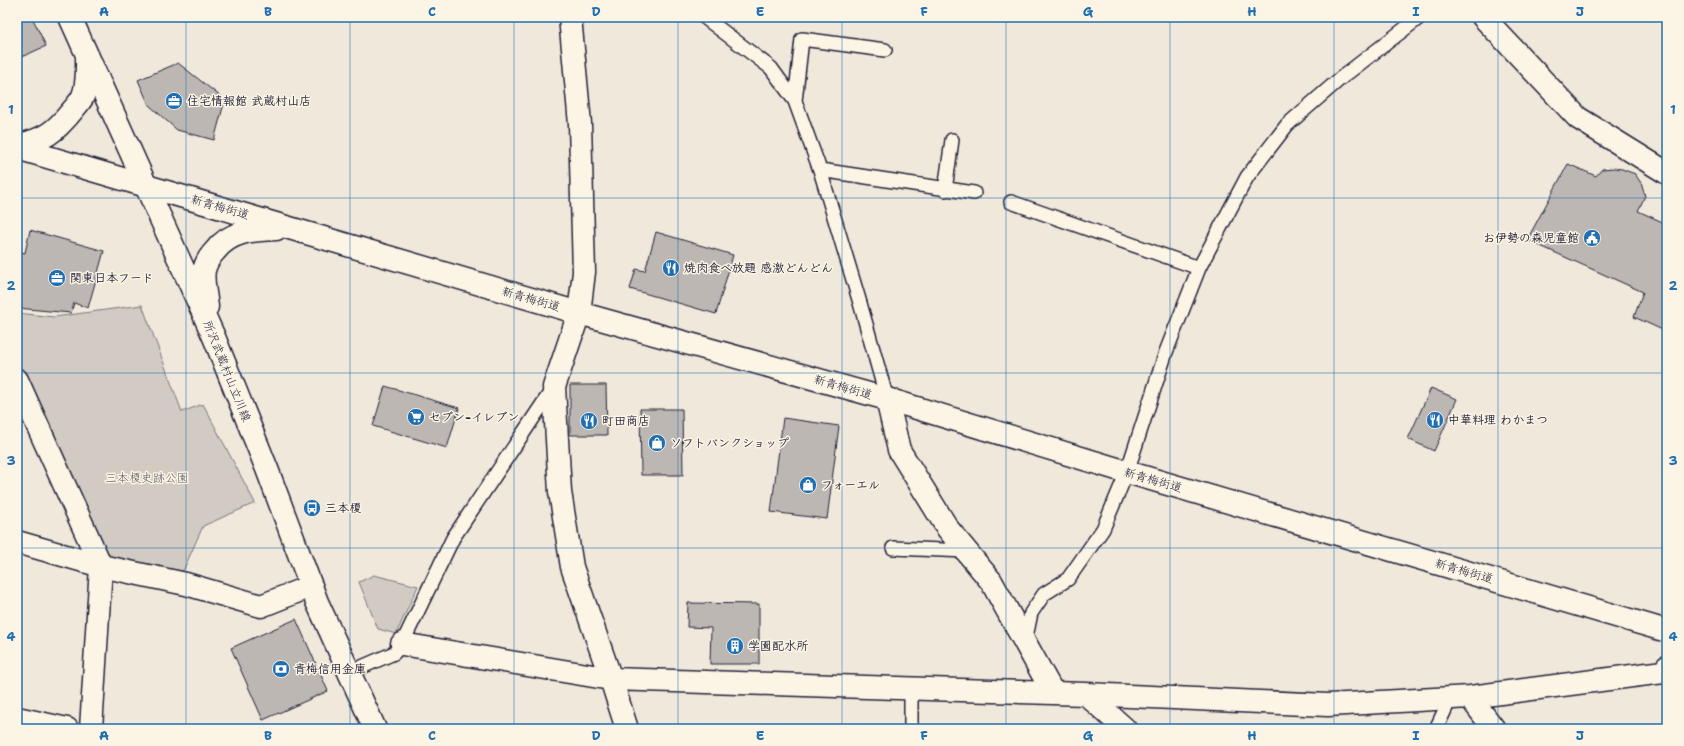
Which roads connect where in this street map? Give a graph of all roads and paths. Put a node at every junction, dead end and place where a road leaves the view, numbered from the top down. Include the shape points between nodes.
1 (70, 17) edge
2 (570, 17) edge
3 (704, 17) edge
4 (1420, 17) edge
5 (1483, 17) edge
6 (885, 50) dead end
7 (88, 53) junction
8 (795, 101) junction
9 (952, 140) dead end
10 (17, 147) edge
11 (820, 170) junction
12 (1667, 173) edge
13 (147, 185) junction
14 (945, 190) junction
15 (974, 193) dead end
16 (1011, 202) dead end
17 (293, 228) junction
18 (1199, 268) junction
19 (579, 313) junction
20 (214, 337) junction
21 (17, 380) edge
22 (554, 387) junction
23 (887, 400) junction
24 (1127, 472) junction
25 (17, 542) edge
26 (893, 548) dead end
27 (967, 551) junction
28 (101, 566) junction
29 (311, 586) junction
30 (1667, 631) edge
31 (1025, 642) junction
32 (402, 644) junction
33 (1667, 667) edge
34 (348, 673) junction
35 (611, 680) junction
36 (911, 689) junction
37 (1053, 693) junction
38 (1086, 694) junction
39 (1460, 698) junction
40 (17, 718) edge
41 (67, 729) edge
42 (91, 729) edge
43 (374, 729) edge
44 (627, 729) edge
45 (911, 729) edge
46 (1125, 729) edge
47 (1436, 729) edge
48 (1494, 729) edge

1 - 7 street, 所沢武蔵村山立川線
2 - 19 street via 581,155 584,272
3 - 8 lane via 771,68
4 - 18 lane via 1341,78 1287,125 1247,177
5 - 12 street via 1578,118
6 - 8 lane via 802,39
7 - 10 street via 87,83 83,97 50,135
7 - 13 street, 所沢武蔵村山立川線
8 - 11 lane
9 - 14 lane
10 - 13 street, 新青梅街道
11 - 14 lane
11 - 23 lane
13 - 17 street, 新青梅街道
13 - 20 street, 所沢武蔵村山立川線
14 - 15 lane
16 - 18 lane
17 - 19 street, 新青梅街道
17 - 20 street via 246,231 233,235 220,244 210,257 204,271 208,311
18 - 24 lane via 1166,352
19 - 22 street
19 - 23 street, 新青梅街道
20 - 29 street, 所沢武蔵村山立川線
21 - 28 street
22 - 32 lane via 453,538
22 - 35 street via 560,492 572,567
23 - 24 street, 新青梅街道
23 - 27 street via 899,450 948,529
24 - 30 street, 新青梅街道
24 - 31 lane via 1103,529 1068,579 1044,594 1031,613
25 - 28 street
26 - 27 lane
27 - 31 street via 991,581
28 - 29 street via 186,584 261,606
28 - 42 street
29 - 34 street, 所沢武蔵村山立川線
31 - 37 street
32 - 34 lane via 394,653
32 - 35 street
33 - 39 street via 1663,672
34 - 43 street, 所沢武蔵村山立川線
35 - 36 street
35 - 44 street
36 - 37 street
36 - 45 lane
37 - 38 street
38 - 39 street via 1328,705
38 - 46 street
39 - 47 lane
39 - 48 street
40 - 41 street

